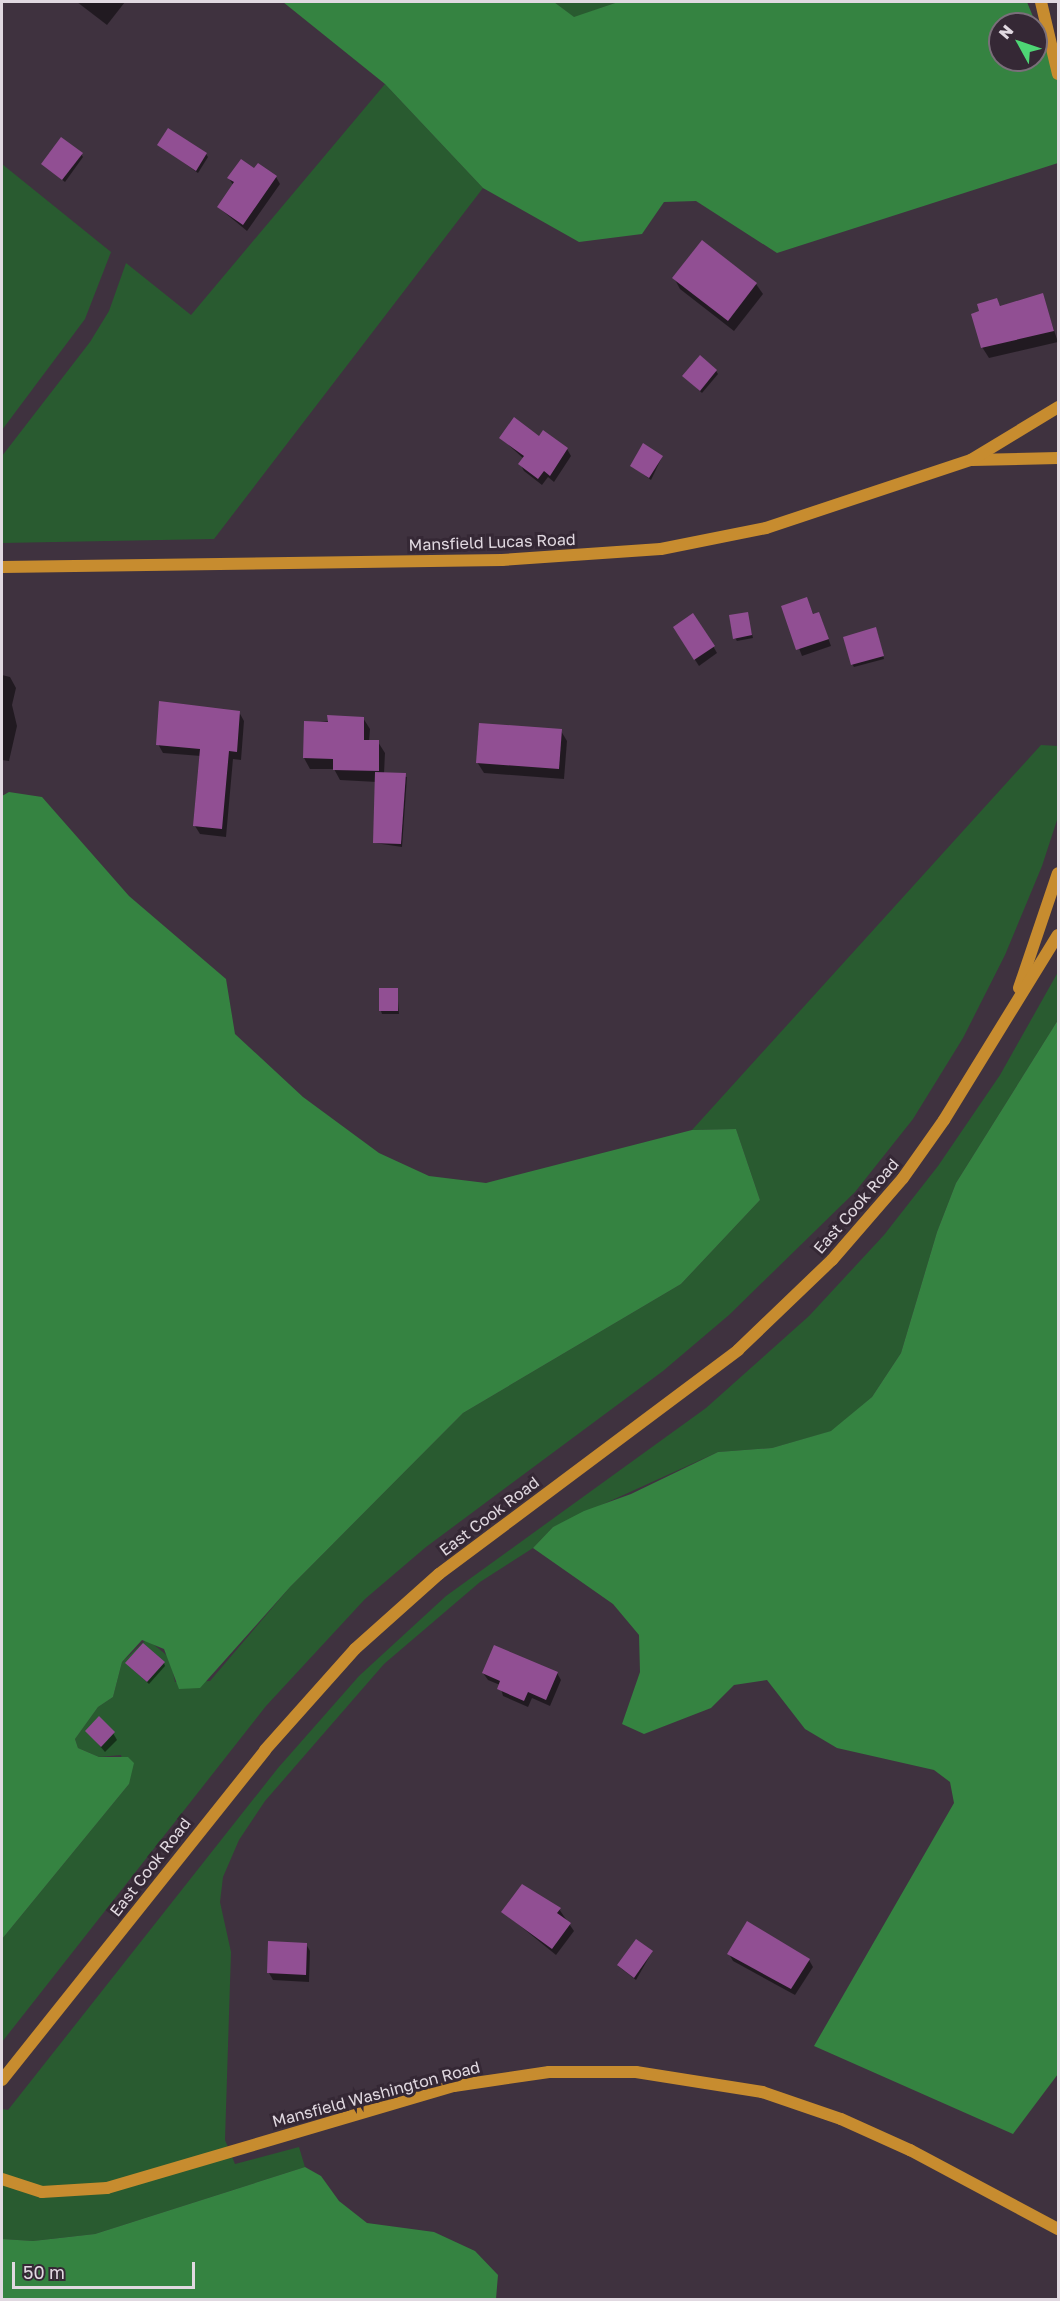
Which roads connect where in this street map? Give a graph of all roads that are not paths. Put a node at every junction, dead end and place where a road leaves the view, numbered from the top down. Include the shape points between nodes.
1 (1041, 2) edge
2 (1059, 74) edge
3 (1059, 406) edge
4 (1059, 458) edge
5 (971, 460) junction
6 (2, 567) edge
7 (1059, 873) edge
8 (1059, 935) edge
9 (1014, 1003) junction
10 (2, 2080) edge
11 (2, 2180) edge
12 (1059, 2229) edge

1 - 2 street
3 - 5 street, Mansfield Lucas Road
4 - 5 street, Mansfield Lucas Road
5 - 6 street, Mansfield Lucas Road via 766,528 619,553 502,560
7 - 9 street, East Cook Road
8 - 9 street, East Cook Road
9 - 10 street, East Cook Road via 981,1061 903,1178 832,1260 738,1350 439,1574 355,1649 258,1758
11 - 12 street, Mansfield Washington Road via 42,2192 107,2188 454,2086 549,2072 636,2072 762,2092 841,2119 910,2150

